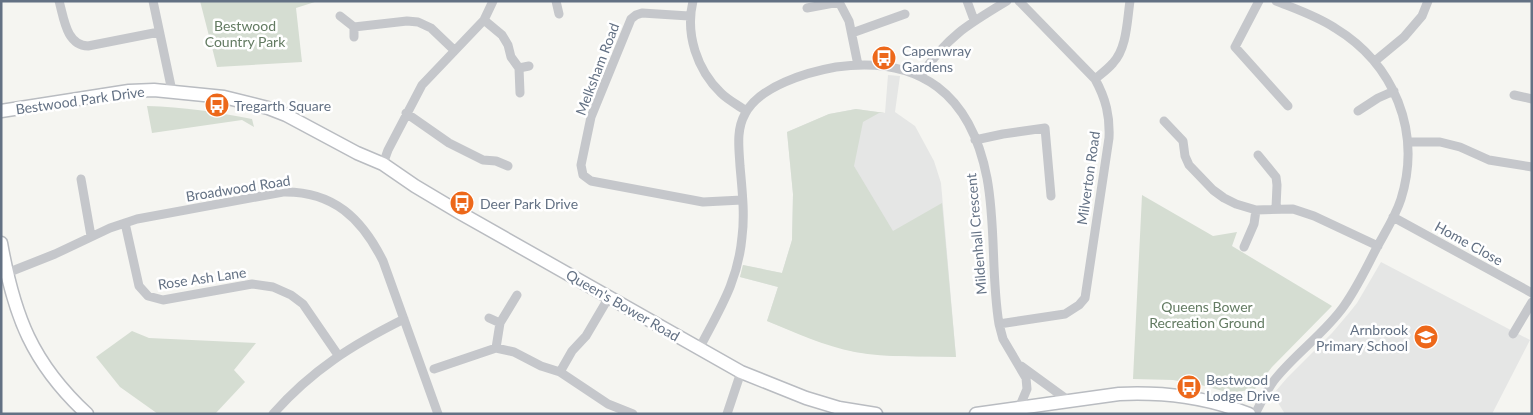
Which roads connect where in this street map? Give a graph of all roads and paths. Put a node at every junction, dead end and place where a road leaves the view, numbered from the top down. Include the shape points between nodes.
1 (59, 1) edge
2 (153, 1) edge
3 (493, 1) edge
4 (556, 1) edge
5 (692, 1) edge
6 (967, 1) edge
7 (1007, 1) edge
8 (1019, 1) edge
9 (1130, 1) edge
10 (1259, 1) edge
11 (1276, 1) edge
12 (1428, 1) edge
13 (840, 2) edge
14 (807, 8) dead end
15 (891, 8) dead end
16 (559, 14) dead end
17 (906, 14) dead end
18 (340, 16) dead end
19 (689, 16) junction
20 (894, 18) junction
21 (484, 20) junction
22 (974, 20) junction
23 (354, 27) junction
24 (159, 32) junction
25 (852, 32) junction
26 (354, 37) dead end
27 (454, 50) junction
28 (1375, 61) junction
29 (858, 65) junction
30 (529, 66) dead end
31 (519, 68) junction
32 (921, 76) junction
33 (1095, 79) junction
34 (172, 91) junction
35 (1394, 91) junction
36 (520, 93) dead end
37 (1514, 95) dead end
38 (1532, 99) edge
39 (1288, 106) dead end
40 (746, 111) junction
41 (1358, 111) dead end
42 (1, 112) edge
43 (406, 113) junction
44 (1164, 121) dead end
45 (975, 140) junction
46 (1408, 142) junction
47 (497, 151) dead end
48 (1258, 155) dead end
49 (496, 161) junction
50 (383, 164) junction
51 (508, 166) dead end
52 (1532, 167) edge
53 (81, 179) dead end
54 (82, 189) junction
55 (72, 191) dead end
56 (1051, 196) dead end
57 (742, 200) junction
58 (1276, 208) junction
59 (1256, 210) junction
60 (1393, 217) junction
61 (125, 223) junction
62 (91, 236) junction
63 (1, 243) edge
64 (1378, 246) junction
65 (1244, 247) dead end
66 (6, 273) junction
67 (1532, 293) edge
68 (517, 295) dead end
69 (609, 297) junction
70 (1532, 302) edge
71 (489, 318) dead end
72 (404, 319) junction
73 (500, 323) junction
74 (998, 324) junction
75 (1513, 334) dead end
76 (496, 348) junction
77 (699, 349) junction
78 (338, 355) junction
79 (1019, 364) junction
80 (434, 369) dead end
81 (560, 372) junction
82 (742, 372) junction
83 (1070, 401) junction
84 (1019, 408) junction
85 (87, 414) edge
86 (273, 414) edge
87 (438, 414) edge
88 (633, 414) edge
89 (727, 414) edge
90 (876, 414) edge
91 (976, 414) edge
92 (1249, 414) edge
93 (1255, 414) edge

1 - 24 street via 72,40 82,46
2 - 24 street
3 - 21 street
4 - 16 street
5 - 19 street
6 - 22 street
7 - 22 street
8 - 33 street, Milverton Road
9 - 33 street via 1119,55
10 - 39 street via 1235,47
11 - 28 street via 1336,28
12 - 28 street via 1422,16 1404,37
13 - 14 street
13 - 25 street
15 - 20 street
17 - 20 street
18 - 23 street
19 - 40 street via 692,42 706,75 721,94
19 - 57 street, Melksham Road via 642,13 631,19 591,117 581,165 584,175 591,181 702,202
20 - 25 street
21 - 27 street
21 - 31 street via 502,35
22 - 32 street via 946,43
23 - 26 street
23 - 27 street via 407,20 418,22 431,28
24 - 34 street
25 - 29 street
27 - 43 street via 422,85
28 - 35 street
29 - 32 street, Mildenhall Crescent via 893,67
29 - 40 street, Mildenhall Crescent via 823,69 786,82 757,98
30 - 31 street
31 - 36 street
32 - 45 street, Mildenhall Crescent via 954,102
33 - 74 street, Milverton Road via 1107,107 1109,138 1084,298 1065,314
34 - 42 street, Bestwood Park Drive via 129,91
34 - 50 street, Bestwood Park Drive via 224,97 268,108
35 - 41 street
35 - 46 street
37 - 38 street
40 - 57 street via 739,135
43 - 49 street via 450,143 483,160
43 - 50 street
44 - 59 street via 1183,141 1190,165 1213,190 1236,204
45 - 56 street via 1044,128
45 - 74 street, Mildenhall Crescent via 989,192
46 - 52 street via 1440,142 1489,160
46 - 60 street via 1406,179
47 - 49 street
48 - 58 street via 1276,177
49 - 51 street
50 - 69 street, Queen's Bower Road via 415,186
53 - 54 street
54 - 55 street
54 - 62 street
57 - 77 street via 742,236 736,271
58 - 59 street
58 - 64 street via 1314,216
59 - 65 street
60 - 64 street
60 - 67 street, Home Close
61 - 62 street, Broadwood Road
61 - 72 street, Broadwood Road via 283,192 314,195 344,209 369,235 383,261
61 - 78 street, Rose Ash Lane via 139,286 148,296 163,300 252,284 273,287 303,304
62 - 66 street, Broadwood Road
63 - 66 street
64 - 93 street via 1344,306 1276,378
66 - 85 street via 16,310 30,341 59,384
68 - 73 street
69 - 77 street, Queen's Bower Road
69 - 81 street
70 - 75 street
71 - 73 street
72 - 78 street
72 - 87 street, Broadwood Road
73 - 76 street
74 - 79 street, Mildenhall Crescent via 1003,339
76 - 80 street
76 - 81 street via 514,352
77 - 82 street, Queen's Bower Road
78 - 86 street
79 - 83 street, Mildenhall Crescent
79 - 84 street, Mildenhall Crescent via 1028,384
81 - 88 street via 608,404
82 - 89 street
82 - 90 street, Queen's Bower Road via 806,398
83 - 84 street
83 - 92 street via 1119,394 1165,394 1215,402
84 - 91 street

